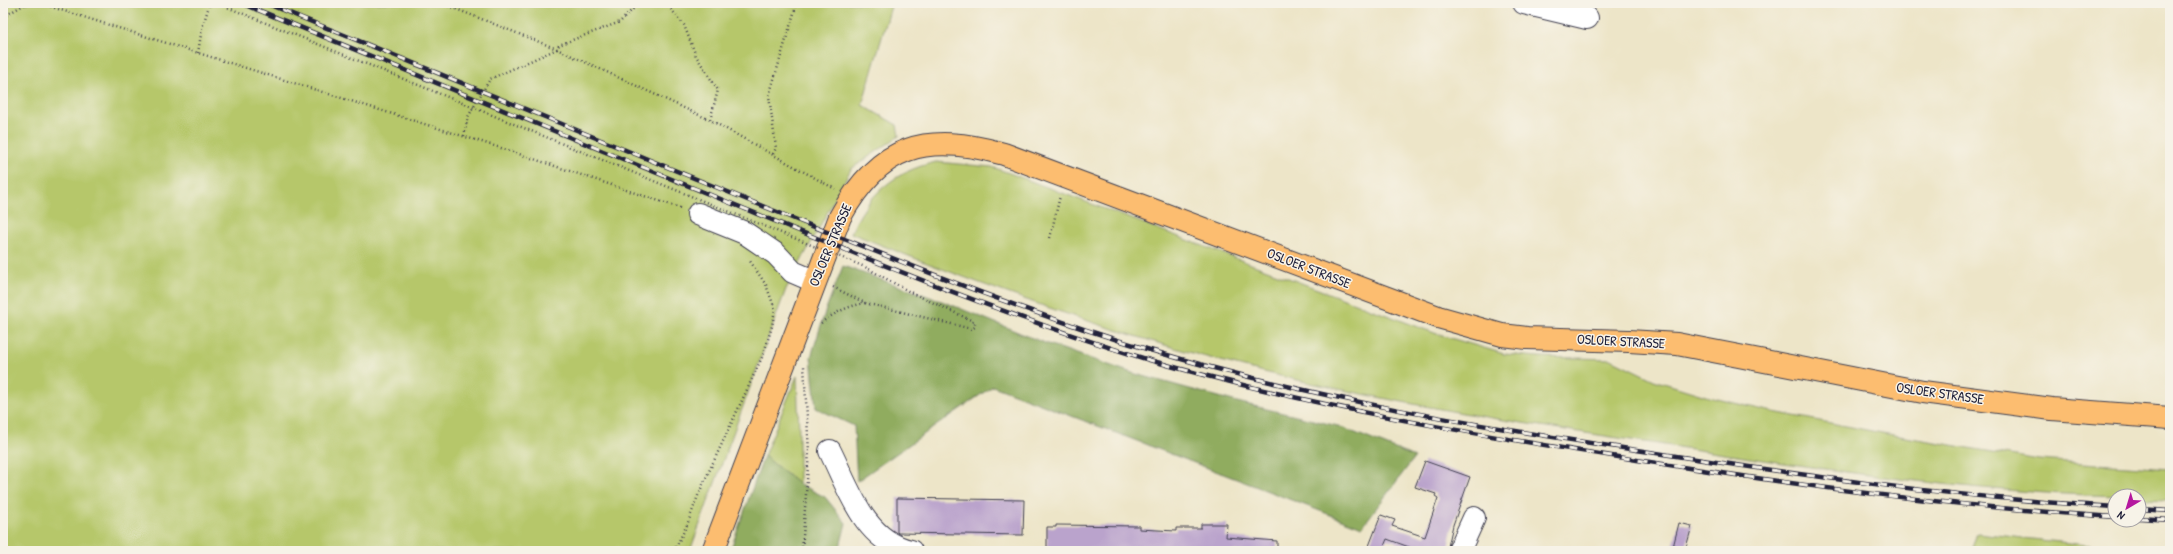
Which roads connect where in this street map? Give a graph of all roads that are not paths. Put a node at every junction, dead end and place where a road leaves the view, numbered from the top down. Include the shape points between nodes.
1 (1524, 3) edge
2 (1586, 18) dead end
3 (698, 214) road end
4 (820, 283) junction
5 (2170, 418) edge
6 (830, 451) dead end
7 (1474, 518) dead end
8 (713, 551) edge
9 (911, 551) edge
10 (1459, 551) edge

1 - 2 street
3 - 4 street via 745,233 776,254 793,272
4 - 5 main road, OSLOER STRASSE via 837,223 850,198 870,174 884,162 916,147 966,144 1066,176 1438,317 1502,335 1629,340 1710,349 1924,392 2052,409
4 - 8 main road, OSLOER STRASSE
6 - 9 street via 864,520 882,538
7 - 10 street

